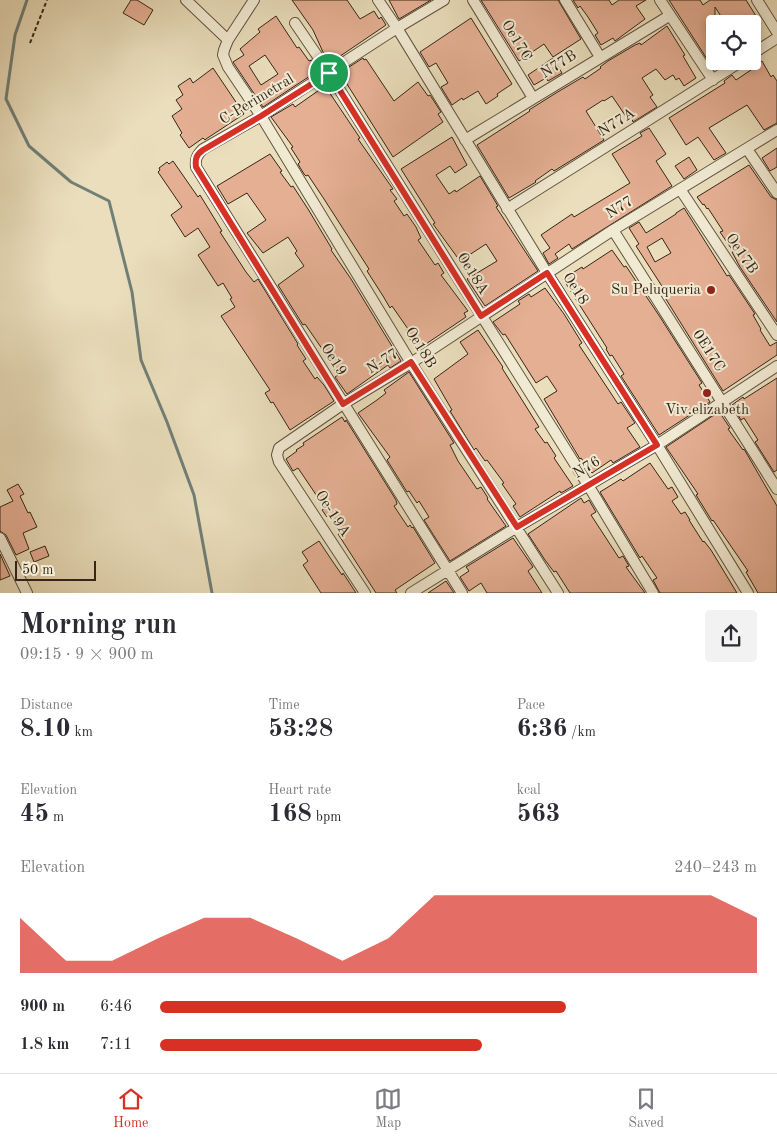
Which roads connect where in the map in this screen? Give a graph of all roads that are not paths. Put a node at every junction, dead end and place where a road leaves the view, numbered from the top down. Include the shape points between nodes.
1 (186, 0) edge
2 (254, 0) edge
3 (378, 0) edge
4 (444, 0) edge
5 (473, 0) edge
6 (565, 0) edge
7 (660, 0) edge
8 (758, 0) edge
9 (669, 16) junction
10 (295, 23) dead end
11 (397, 28) junction
12 (777, 32) edge
13 (777, 38) edge
14 (228, 40) junction
15 (761, 48) edge
16 (600, 57) junction
17 (728, 70) edge
18 (329, 73) junction
19 (713, 80) junction
20 (533, 98) junction
21 (261, 116) junction
22 (777, 130) edge
23 (465, 140) junction
24 (748, 149) junction
25 (196, 167) joint
26 (680, 189) junction
27 (777, 193) edge
28 (508, 209) junction
29 (613, 230) junction
30 (547, 273) junction
31 (481, 316) junction
32 (777, 335) edge
33 (411, 362) junction
34 (777, 366) edge
35 (722, 402) junction
36 (343, 404) junction
37 (657, 445) junction
38 (277, 451) joint
39 (588, 485) junction
40 (777, 489) edge
41 (517, 527) junction
42 (0, 538) edge
43 (448, 570) junction
44 (27, 593) edge
45 (365, 593) edge
46 (411, 593) edge
47 (462, 593) edge
48 (558, 593) edge
49 (653, 593) edge
50 (748, 593) edge

1 - 14 street
2 - 14 street
3 - 11 street, Oe18
4 - 11 street, C-Perimetral
5 - 20 street, Oe17C
6 - 16 street
7 - 9 street
8 - 12 street
9 - 16 street, N77B
9 - 19 street
10 - 18 street, Oe18A
11 - 18 street, C-Perimetral
11 - 23 street, Oe18
13 - 15 street
14 - 21 street, Oe18B via 223,55 228,67
16 - 20 street, N77B
17 - 19 street, N77A
18 - 21 street, C-Perimetral
18 - 31 street, Oe18A
19 - 28 street, N77A
20 - 23 street, N77B
21 - 25 street, C-Perimetral via 203,150 196,158
21 - 33 street, Oe18B
22 - 24 street, N77
23 - 28 street, Oe18
24 - 26 street, N77
24 - 27 street
25 - 36 street, Oe19
26 - 29 street, N77
26 - 32 street, Oe17B
28 - 30 street, Oe18
29 - 30 street, N77
29 - 35 street, 0E17C
30 - 31 street, N77
30 - 37 street, Oe18
31 - 33 street, N-77
31 - 39 street, Oe18A
33 - 36 street, N-77
33 - 41 street, Oe18B
34 - 35 street, N76
35 - 37 street, N76
35 - 40 street, 0E17C
36 - 38 street, N-77
36 - 43 street, Oe19
37 - 39 street, N76
37 - 50 street, Oe18
38 - 45 street, Oe-19A via 279,462
39 - 41 street, N76
39 - 49 street, Oe18A
41 - 43 street, N76
41 - 48 street, Oe18B
42 - 44 street
43 - 46 street, N76
43 - 47 street, Oe19

